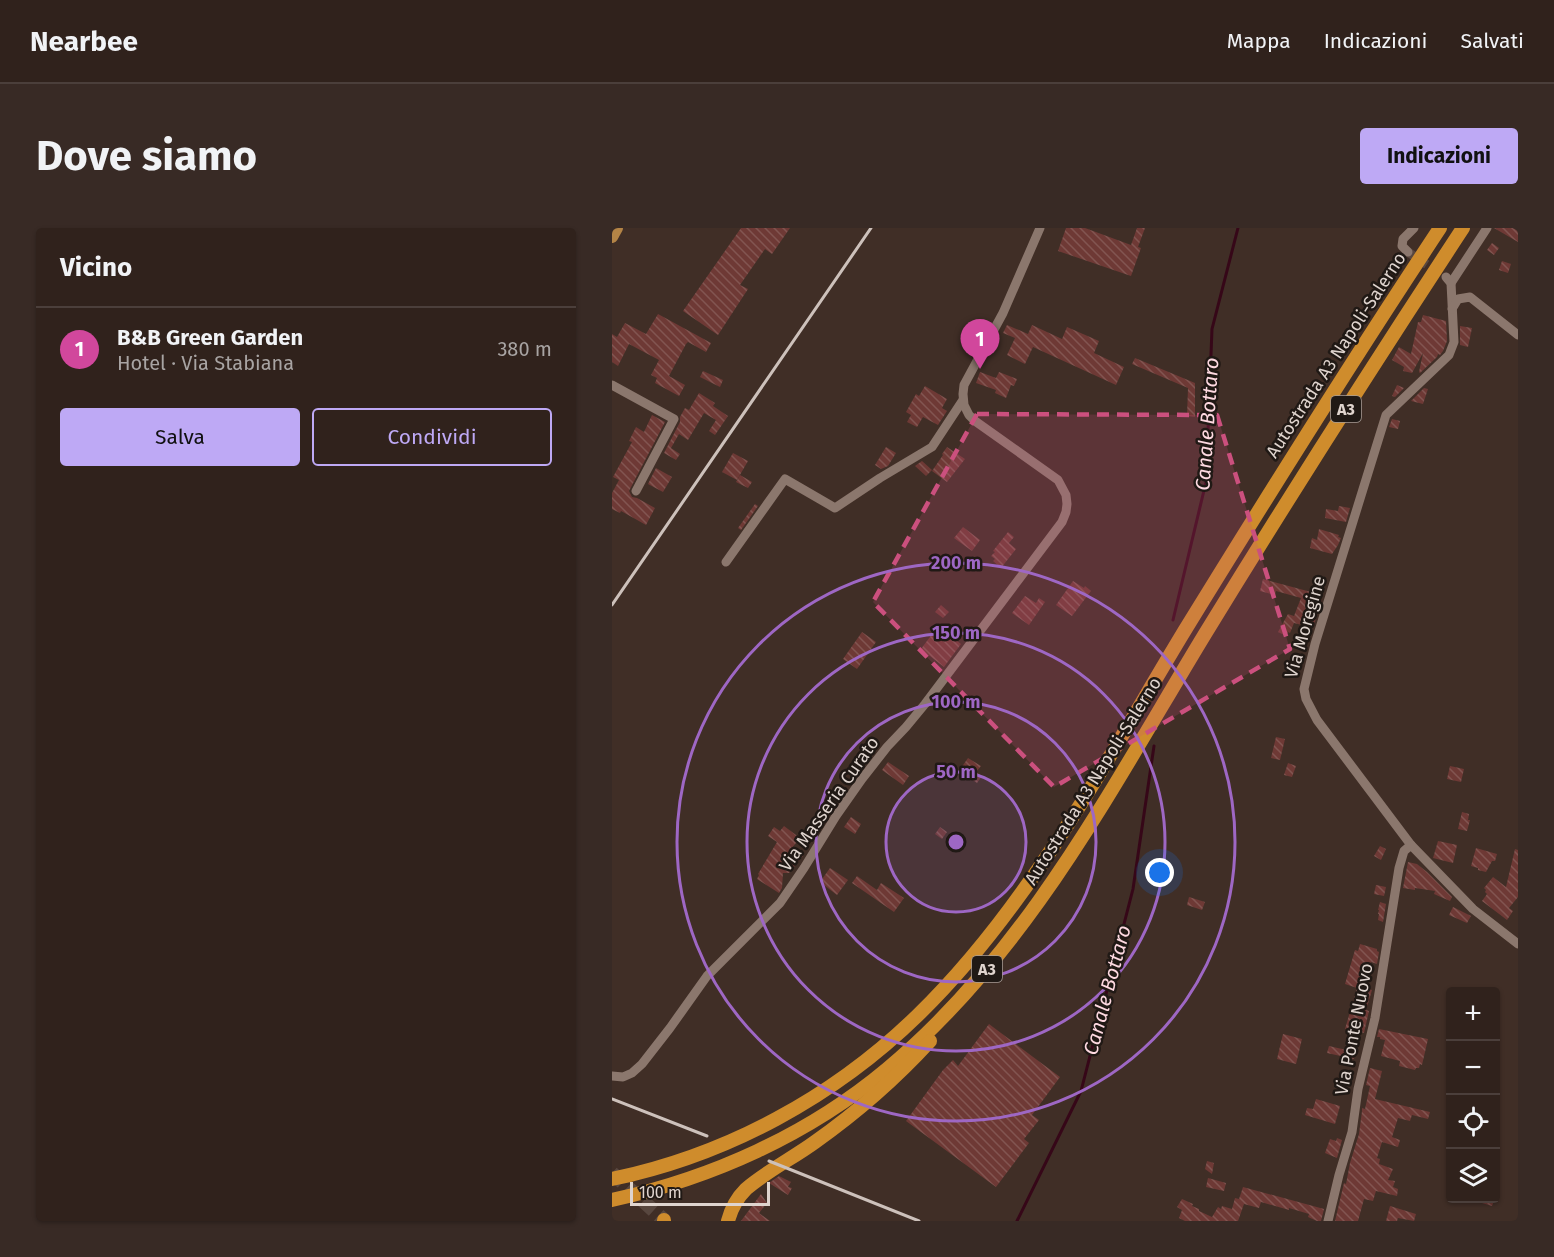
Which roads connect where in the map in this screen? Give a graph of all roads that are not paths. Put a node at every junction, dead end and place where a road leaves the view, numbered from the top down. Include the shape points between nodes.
1 (617, 228) edge
2 (1040, 228) edge
3 (1414, 228) edge
4 (1440, 228) edge
5 (1463, 228) edge
6 (1487, 228) edge
7 (612, 237) edge
8 (1408, 252) dead end
9 (1452, 309) junction
10 (1518, 334) edge
11 (612, 385) edge
12 (963, 400) junction
13 (636, 491) dead end
14 (726, 562) dead end
15 (1411, 845) junction
16 (1518, 944) edge
17 (975, 982) junction
18 (612, 1076) edge
19 (612, 1179) edge
20 (612, 1200) edge
21 (729, 1221) edge
22 (1328, 1221) edge

1 - 7 main road
2 - 12 street via 995,330 964,385
3 - 8 street via 1402,239
4 - 19 highway, Autostrada A3 Napoli-Salerno / A3 via 1283,470 1069,821 1011,906 960,970 882,1048 811,1099 716,1148
5 - 17 highway, Autostrada A3 Napoli-Salerno / A3 via 1310,465 1078,844
6 - 9 street, Via Moregine via 1448,280
9 - 10 street via 1458,299 1470,297
9 - 15 street, Via Moregine via 1454,342 1449,355 1386,415 1304,689 1317,720
11 - 13 street via 674,419
12 - 14 street via 932,447 835,508 785,479
12 - 18 street, Via Masseria Curato via 975,421 1058,480 1067,504 1062,522 938,687 862,779 780,903 707,976 642,1064 623,1077
15 - 16 street, Via Moregine via 1473,909
15 - 22 street, Via Ponte Nuovo via 1404,851 1399,868 1375,1018 1352,1132
17 - 20 highway, Autostrada A3 Napoli-Salerno / A3 via 889,1068 820,1117 716,1169
17 - 21 highway via 917,1055 828,1132 746,1190 733,1207

